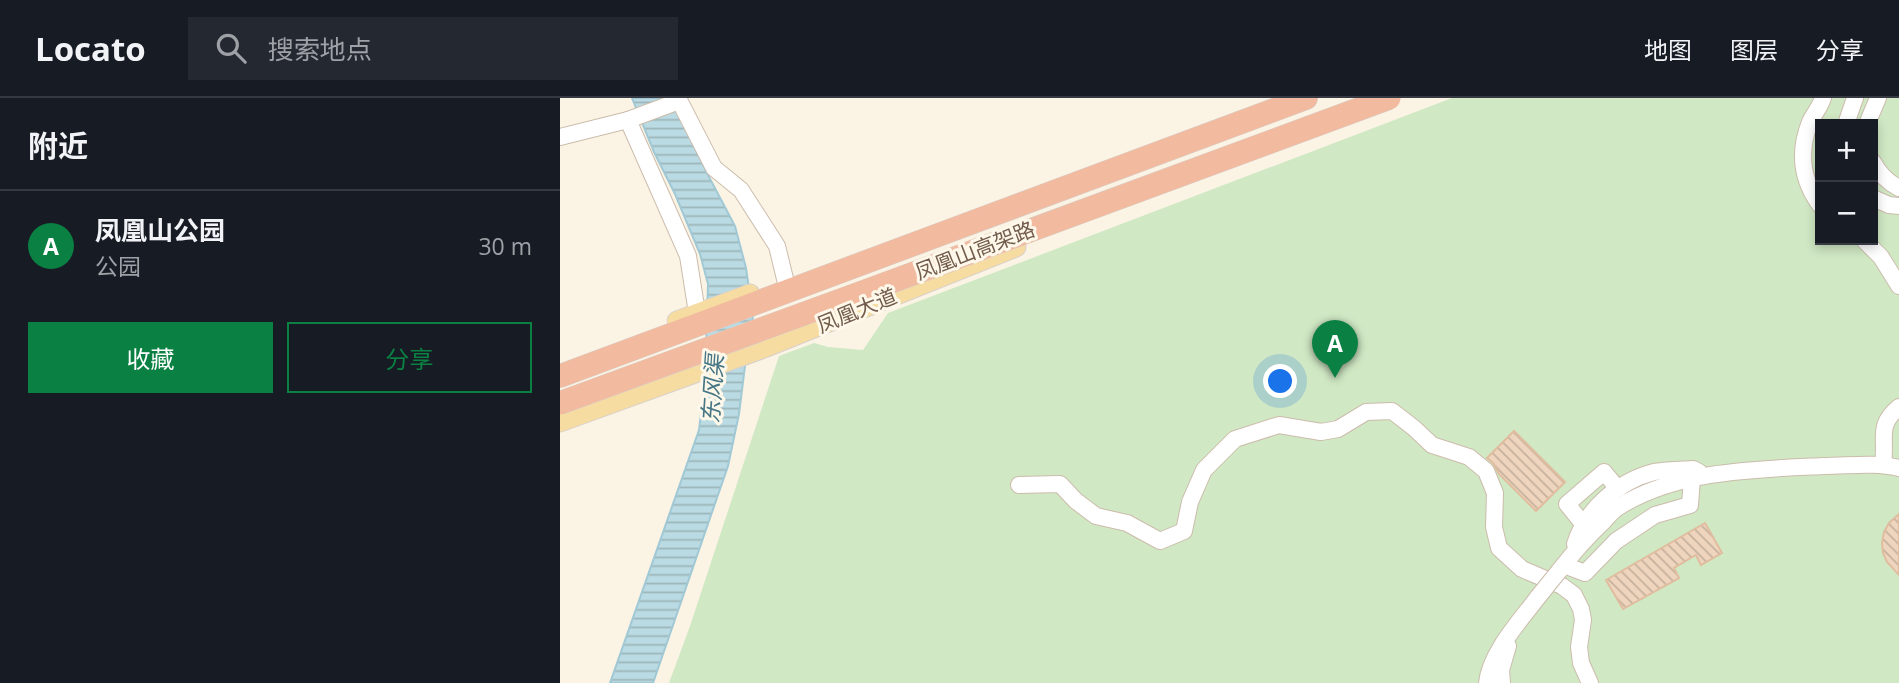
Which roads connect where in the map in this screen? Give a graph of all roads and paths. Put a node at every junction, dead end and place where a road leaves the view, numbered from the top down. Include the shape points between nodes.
1 (1280, 98) edge
2 (1306, 98) edge
3 (1387, 98) edge
4 (1823, 98) edge
5 (1854, 98) edge
6 (1878, 98) edge
7 (679, 100) edge
8 (1848, 119) edge
9 (1869, 119) edge
10 (628, 120) junction
11 (560, 137) edge
12 (1878, 169) edge
13 (1899, 188) edge
14 (1815, 198) edge
15 (1878, 200) edge
16 (1899, 206) edge
17 (1869, 245) edge
18 (777, 285) junction
19 (1899, 286) edge
20 (701, 311) junction
21 (560, 366) edge
22 (560, 376) edge
23 (1899, 407) edge
24 (564, 417) edge
25 (1891, 466) edge
26 (1700, 477) junction
27 (1019, 485) dead end
28 (1618, 489) junction
29 (1584, 525) junction
30 (1565, 563) junction
31 (1513, 630) junction
32 (1487, 683) edge
33 (1502, 683) edge
34 (1590, 683) edge

1 - 18 main road
2 - 22 highway, 凤凰山高架路
3 - 24 highway, 凤凰山高架路, bridge via 882,286
3 - 24 main road, 凤凰大道 via 868,308
4 - 14 street via 1802,152 1805,178
5 - 8 street
6 - 9 street
7 - 10 street
7 - 18 street via 714,168 741,190 777,246
10 - 11 street
10 - 20 street via 688,256
12 - 13 street
15 - 16 street
17 - 19 street
18 - 20 main road
20 - 21 main road
23 - 25 street via 1885,424
25 - 26 street via 1759,470
26 - 28 street via 1693,469 1654,472
26 - 30 street via 1651,491 1615,509
26 - 30 street via 1690,505 1655,515 1616,541 1585,573
27 - 34 street via 1060,484 1096,516 1127,523 1160,541 1184,531 1204,470 1235,439 1279,425 1321,432 1339,429 1366,412 1392,411 1432,445 1469,457 1486,471 1494,493 1499,548 1522,569 1562,586 1581,608 1579,647
28 - 29 street via 1594,509
28 - 29 street via 1604,472 1567,504
29 - 30 street
30 - 31 street, bridge
31 - 32 street via 1488,669
31 - 33 street via 1501,670

